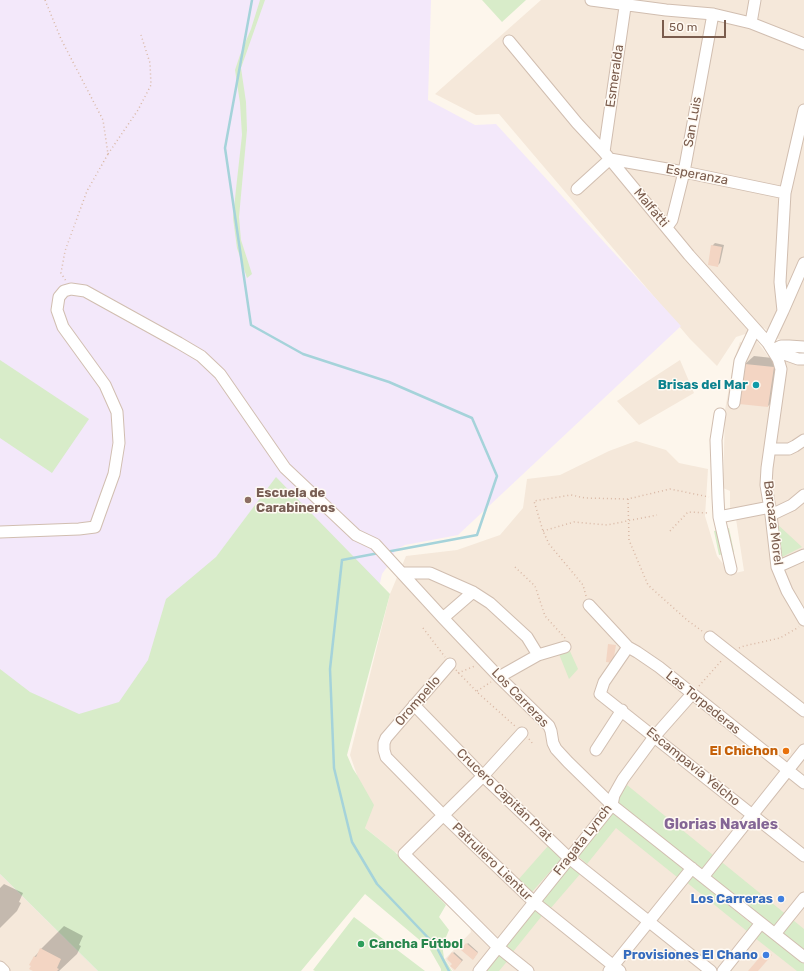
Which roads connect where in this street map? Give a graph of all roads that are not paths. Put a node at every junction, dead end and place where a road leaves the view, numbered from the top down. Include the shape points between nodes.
1 (591, 0) edge
2 (755, 0) edge
3 (626, 2) edge
4 (712, 14) junction
5 (751, 23) junction
6 (510, 40) dead end
7 (804, 44) edge
8 (804, 110) edge
9 (607, 155) junction
10 (684, 172) junction
11 (577, 189) dead end
12 (784, 193) junction
13 (667, 227) junction
14 (804, 263) edge
15 (783, 311) junction
16 (755, 329) junction
17 (770, 347) junction
18 (804, 347) edge
19 (804, 359) edge
20 (734, 403) dead end
21 (720, 414) dead end
22 (804, 440) edge
23 (770, 449) junction
24 (804, 495) edge
25 (771, 511) junction
26 (719, 515) junction
27 (0, 532) edge
28 (804, 555) edge
29 (777, 567) junction
30 (731, 569) dead end
31 (402, 573) junction
32 (473, 592) junction
33 (799, 604) edge
34 (589, 605) road end
35 (443, 618) junction
36 (804, 620) edge
37 (710, 637) road end
38 (565, 647) road end
39 (628, 647) junction
40 (538, 655) junction
41 (450, 664) road end
42 (499, 677) junction
43 (692, 694) junction
44 (414, 705) junction
45 (622, 710) junction
46 (804, 711) edge
47 (522, 734) road end
48 (654, 737) junction
49 (386, 738) joint
50 (596, 750) dead end
51 (804, 750) edge
52 (788, 770) junction
53 (482, 776) junction
54 (804, 783) edge
55 (612, 805) junction
56 (444, 815) junction
57 (753, 815) junction
58 (804, 856) edge
59 (569, 858) junction
60 (692, 868) junction
61 (703, 877) junction
62 (804, 898) edge
63 (534, 902) junction
64 (649, 922) junction
65 (761, 923) junction
66 (775, 934) junction
67 (498, 947) junction
68 (804, 957) edge
69 (0, 967) edge
70 (614, 969) edge
71 (4, 971) edge
72 (479, 971) edge
73 (528, 971) edge
74 (711, 971) edge
75 (722, 971) edge

1 - 3 street
2 - 5 street
3 - 4 street via 666,10
3 - 9 street, Esmeralda
4 - 5 street
4 - 10 street, San Luis
5 - 7 street
6 - 9 street, Malfatti via 577,123
8 - 12 street
9 - 10 street, Esperanza
9 - 11 street
9 - 13 street, Malfatti
10 - 12 street, Esperanza
10 - 13 street, San Luis via 672,220
12 - 15 street via 780,282
13 - 16 street, Malfatti
14 - 15 street
15 - 17 street
16 - 17 street, Malfatti
16 - 20 street via 740,361
17 - 18 street
17 - 19 street
17 - 23 street, Barcaza Morel via 781,369
21 - 26 street via 716,440
22 - 23 street via 789,449
23 - 25 street, Barcaza Morel via 766,485
24 - 25 street via 792,505
25 - 26 street
25 - 29 street, Barcaza Morel
26 - 30 street
27 - 31 street, Los Carreras via 95,527 114,474 119,443 117,412 104,385 63,327 57,310 59,298 64,291 71,289 85,291 201,356 220,374 286,468 356,535 375,544
28 - 29 street
29 - 33 street, Barcaza Morel
31 - 32 street via 430,573
31 - 35 street, Los Carreras
32 - 35 street
32 - 40 street via 490,603 527,637
33 - 36 street, Barcaza Morel
34 - 39 street, Las Torpederas
35 - 42 street, Los Carreras
37 - 46 street
38 - 40 street
39 - 43 street, Las Torpederas via 659,667
39 - 45 street, Escampavía Yelcho via 604,682 600,694
40 - 42 street
41 - 44 street, Orompello
42 - 55 street, Los Carreras via 549,726 556,749
43 - 48 street, Fragata Lynch
43 - 52 street, Las Torpederas
44 - 49 street, Orompello
44 - 53 street, Crucero Capitán Prat
45 - 48 street, Escampavía Yelcho
45 - 50 street
47 - 53 street
48 - 55 street, Fragata Lynch via 623,778
48 - 57 street, Escampavía Yelcho
49 - 56 street, Patrullero Lientur via 386,757
51 - 52 street
52 - 54 street, Las Torpederas
52 - 57 street
53 - 56 street
53 - 59 street, Crucero Capitán Prat
55 - 59 street, Fragata Lynch
55 - 60 street, Los Carreras
56 - 63 street, Patrullero Lientur
56 - 67 street via 404,854
57 - 58 street, Escampavía Yelcho
57 - 61 street
59 - 63 street, Fragata Lynch
59 - 64 street, Crucero Capitán Prat
60 - 61 street, Los Carreras
60 - 64 street
61 - 65 street, Los Carreras
62 - 66 street
63 - 67 street, Fragata Lynch
63 - 70 street, Patrullero Lientur
64 - 70 street
64 - 74 street, Crucero Capitán Prat
65 - 66 street, Los Carreras
65 - 75 street
66 - 68 street, Los Carreras
67 - 72 street, Fragata Lynch
67 - 73 street
69 - 71 street

